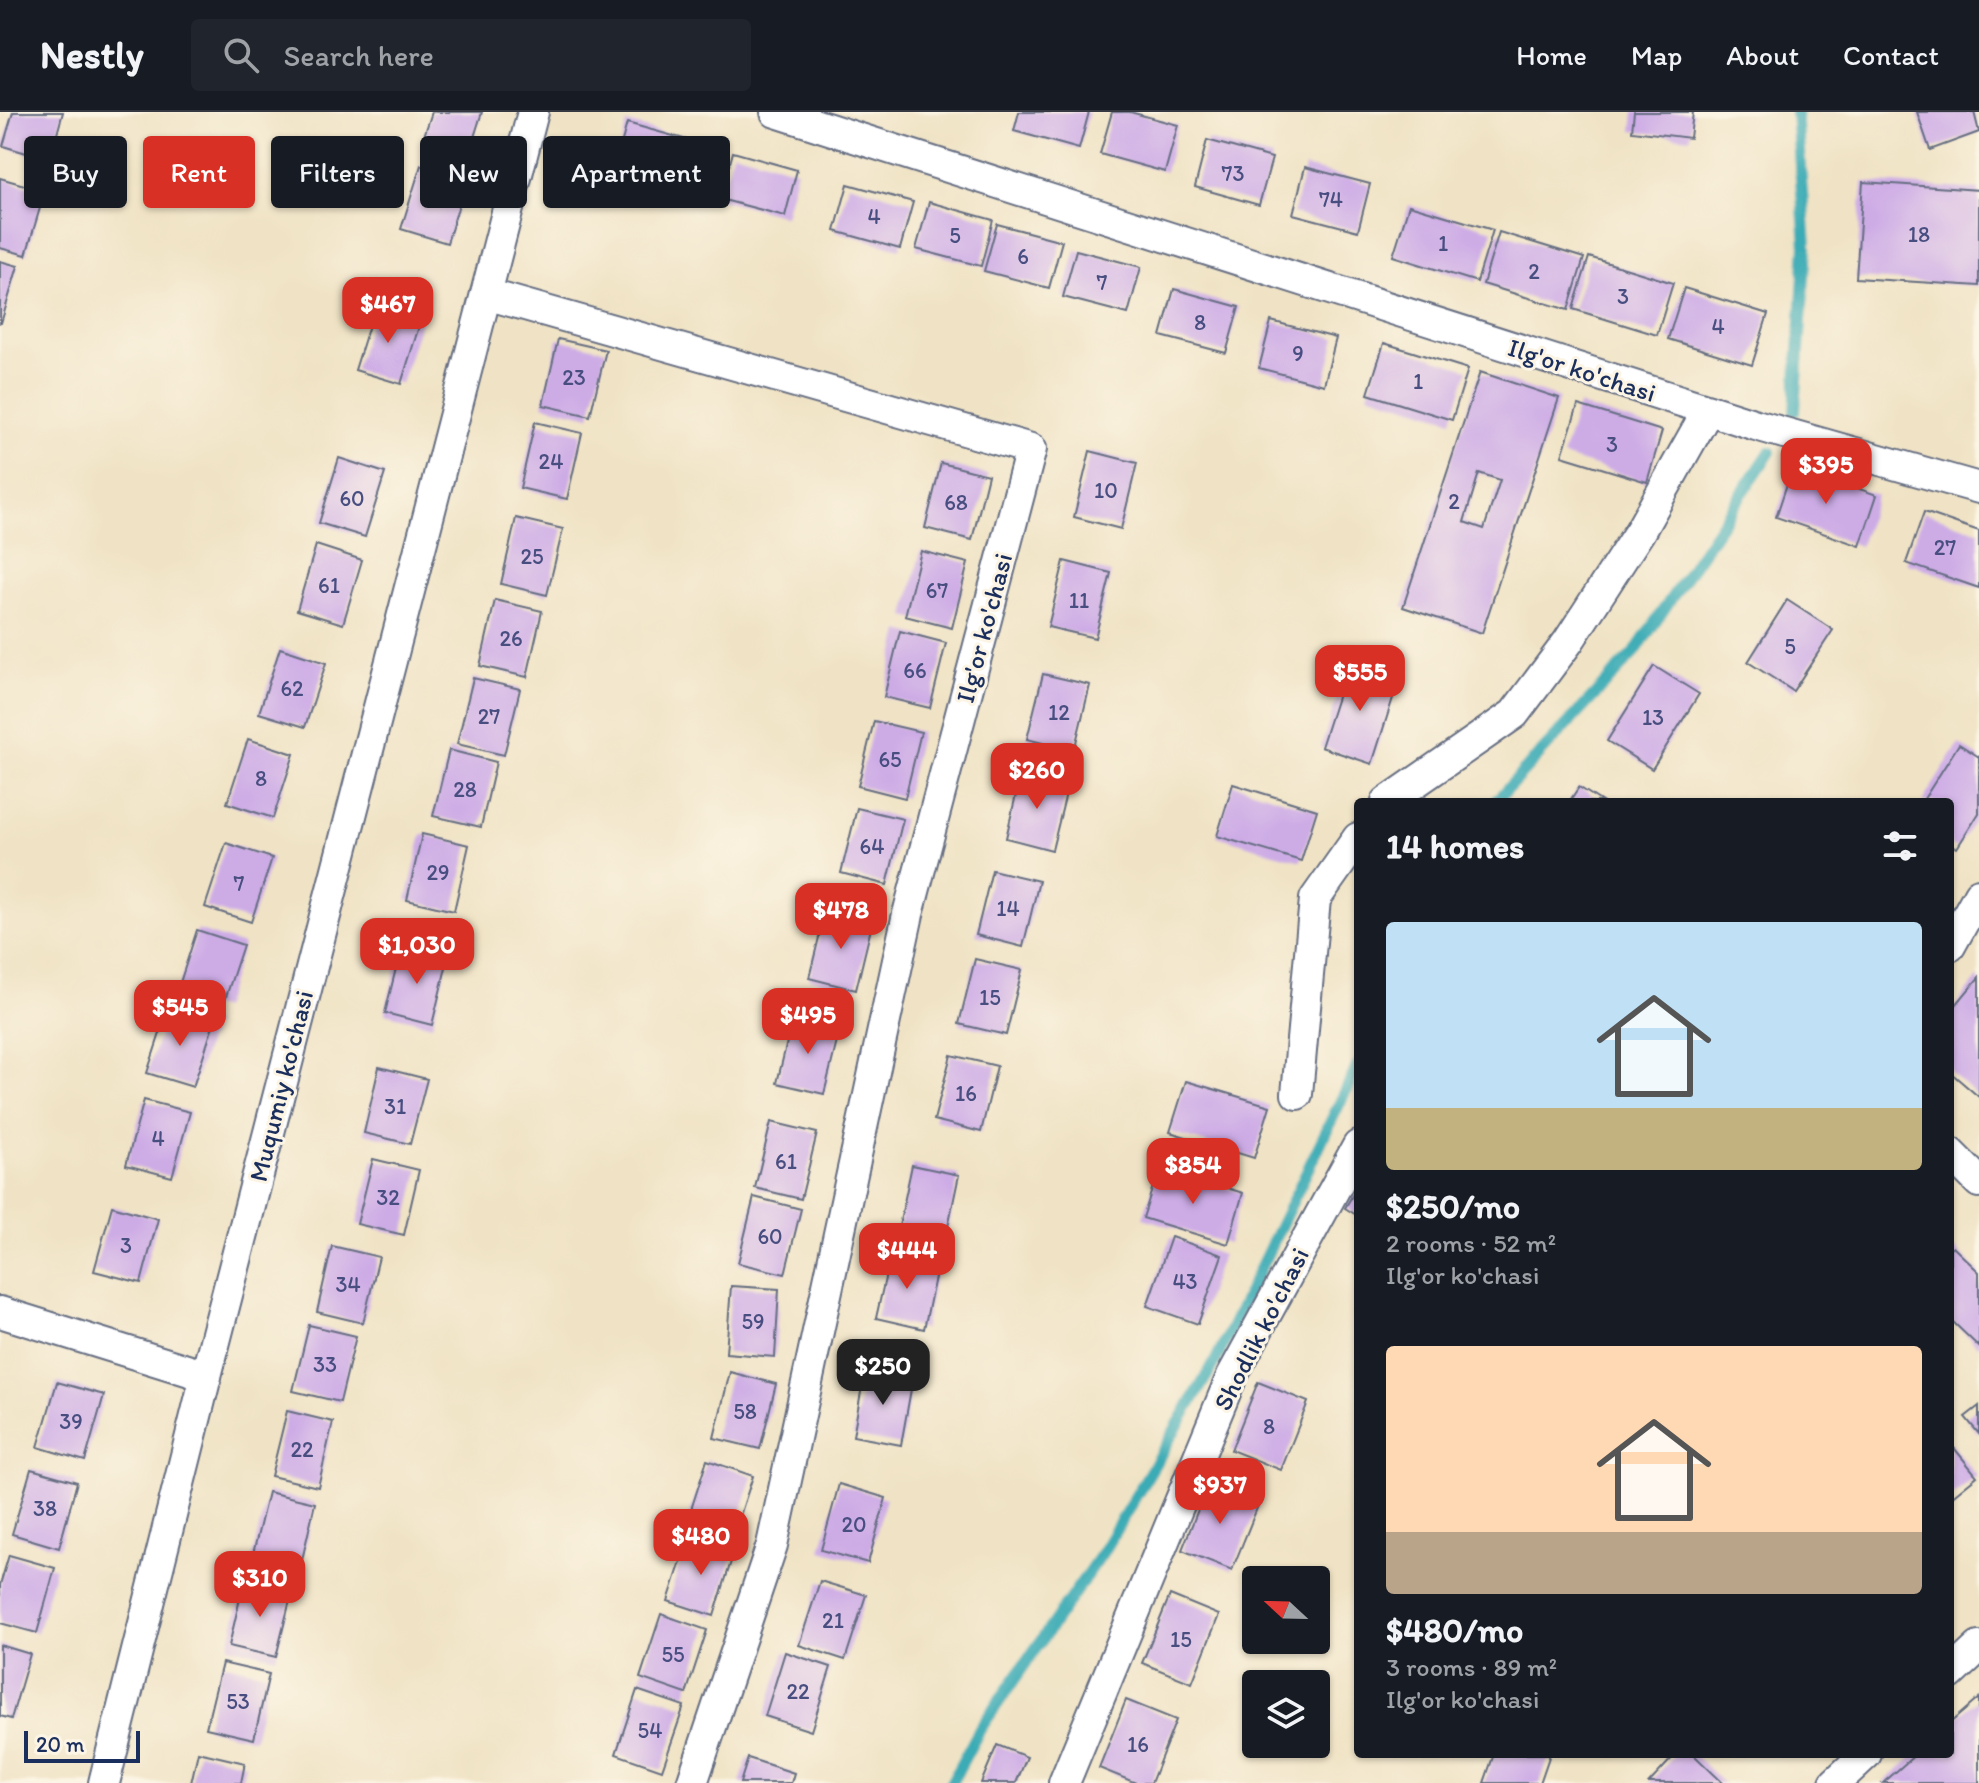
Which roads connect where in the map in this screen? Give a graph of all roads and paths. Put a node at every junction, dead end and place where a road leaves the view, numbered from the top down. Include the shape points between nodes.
1 (533, 112) edge
2 (776, 112) edge
3 (486, 294) junction
4 (1708, 410) junction
5 (1979, 488) edge
6 (1393, 798) edge
7 (1354, 844) edge
8 (1979, 894) edge
9 (1954, 939) edge
10 (1297, 1094) dead end
11 (1354, 1153) edge
12 (1954, 1157) edge
13 (1979, 1182) edge
14 (0, 1312) edge
15 (206, 1376) junction
16 (1979, 1647) edge
17 (1954, 1670) edge
18 (1862, 1758) edge
19 (104, 1783) edge
20 (692, 1783) edge
21 (1064, 1783) edge
22 (1835, 1783) edge

1 - 3 street, Muqumiy ko'chasi
2 - 4 street, Ilg'or ko'chasi
3 - 15 street, Muqumiy ko'chasi
3 - 20 street, Ilg'or ko'chasi via 1031,449 908,914 772,1545
4 - 5 street, Ilg'or ko'chasi
4 - 6 street via 1640,531 1514,714
7 - 10 street via 1315,899
8 - 9 street
11 - 21 street, Shodlik ko'chasi via 1232,1376
12 - 13 street
14 - 15 street
15 - 19 street, Muqumiy ko'chasi
16 - 17 street
18 - 22 street

